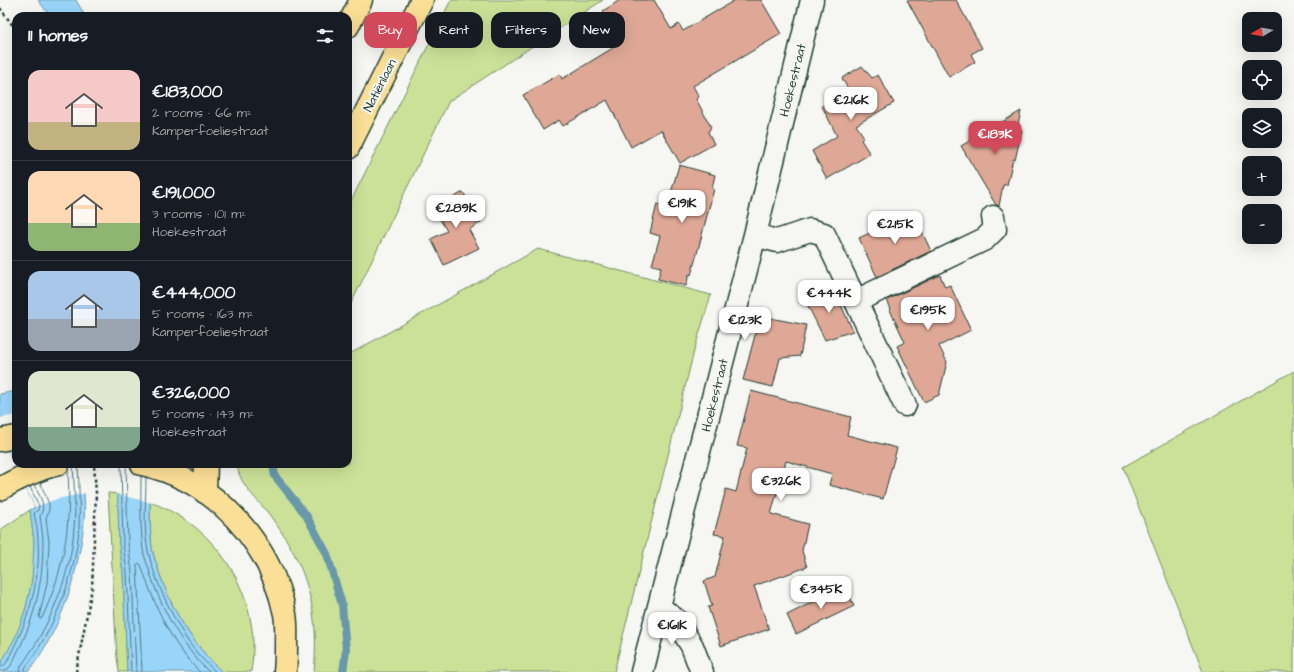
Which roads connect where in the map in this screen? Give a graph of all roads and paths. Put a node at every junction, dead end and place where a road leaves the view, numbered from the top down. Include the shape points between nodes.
1 (361, 0) edge
2 (422, 0) edge
3 (812, 0) edge
4 (0, 8) edge
5 (352, 18) edge
6 (12, 24) edge
7 (352, 140) edge
8 (993, 217) dead end
9 (754, 235) junction
10 (856, 301) junction
11 (905, 405) dead end
12 (42, 468) edge
13 (94, 468) edge
14 (155, 468) edge
15 (206, 468) edge
16 (0, 488) edge
17 (205, 492) junction
18 (659, 607) junction
19 (76, 672) edge
20 (285, 672) edge
21 (642, 672) edge
22 (702, 672) edge

1 - 5 main road
2 - 7 main road, Natiënlaan
3 - 9 street, Hoekestraat
4 - 6 path
8 - 10 street via 995,229 985,239
9 - 10 street via 777,241 810,230 824,234
9 - 18 street, Hoekestraat
10 - 11 street
12 - 16 main road
13 - 19 path via 96,493 92,588
14 - 17 main road via 177,476
15 - 17 main road
17 - 20 main road via 222,504 239,522 269,565 285,616
18 - 21 street, Hoekestraat
18 - 22 street via 676,620 692,646

